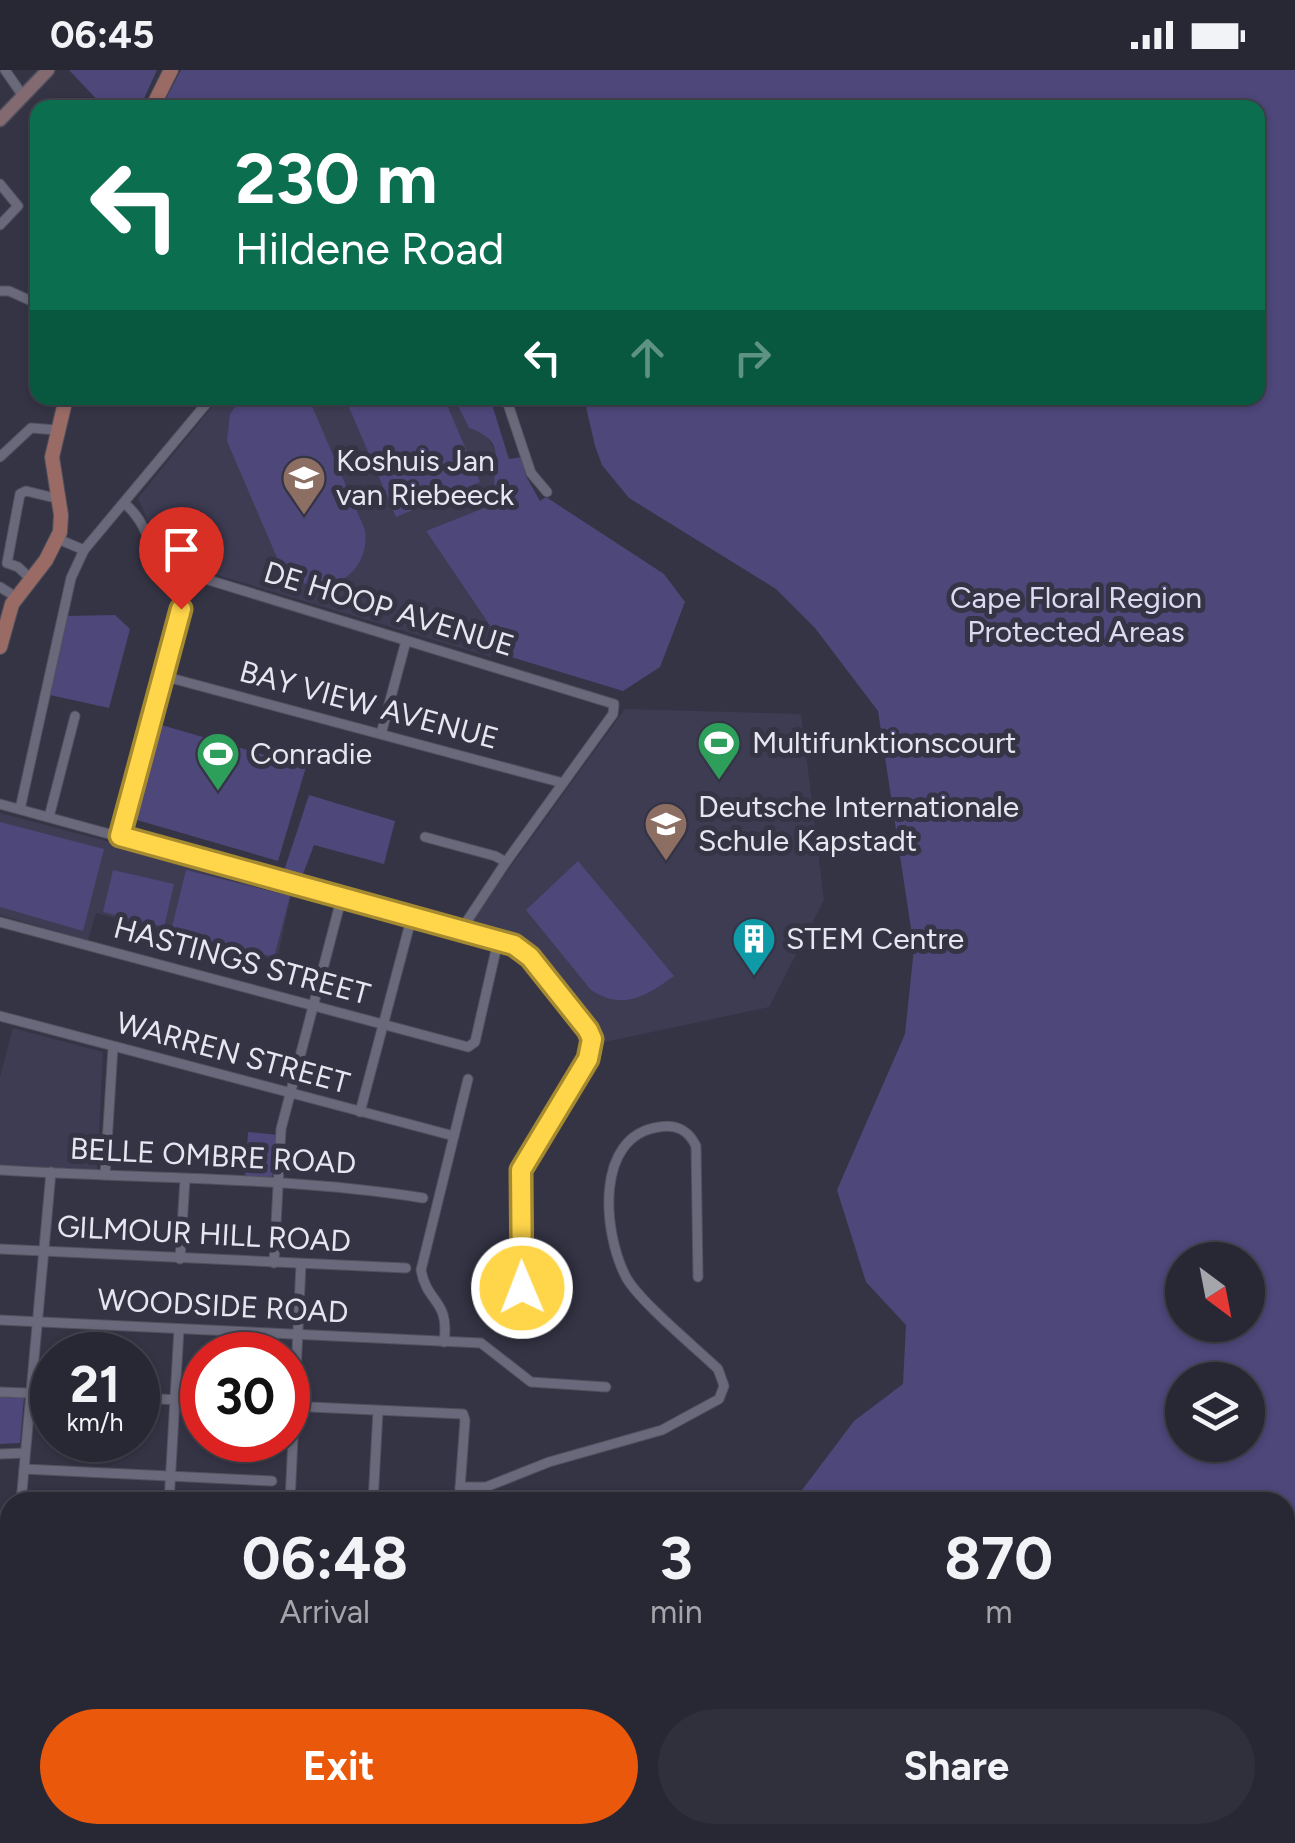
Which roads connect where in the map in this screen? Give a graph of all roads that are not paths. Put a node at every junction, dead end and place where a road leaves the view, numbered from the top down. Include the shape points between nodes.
1 (5, 70) edge
2 (48, 70) edge
3 (171, 70) edge
4 (23, 96) junction
5 (156, 100) edge
6 (0, 120) edge
7 (0, 184) edge
8 (0, 224) edge
9 (0, 291) edge
10 (30, 301) edge
11 (64, 405) edge
12 (205, 405) edge
13 (508, 405) edge
14 (57, 430) junction
15 (0, 457) edge
16 (547, 492) dead end
17 (59, 498) junction
18 (124, 502) junction
19 (58, 539) junction
20 (84, 550) junction
21 (190, 575) junction
22 (31, 579) junction
23 (0, 586) edge
24 (16, 597) junction
25 (2, 627) edge
26 (406, 641) junction
27 (0, 646) edge
28 (163, 676) junction
29 (75, 716) dead end
30 (381, 734) junction
31 (563, 783) junction
32 (0, 804) edge
33 (20, 809) junction
34 (49, 817) junction
35 (120, 836) junction
36 (426, 836) dead end
37 (506, 862) junction
38 (342, 896) junction
39 (412, 916) junction
40 (0, 922) edge
41 (461, 930) junction
42 (498, 940) junction
43 (313, 1006) junction
44 (0, 1016) edge
45 (382, 1024) junction
46 (113, 1047) junction
47 (468, 1078) dead end
48 (290, 1094) junction
49 (360, 1112) junction
50 (454, 1136) junction
51 (0, 1170) edge
52 (50, 1172) junction
53 (104, 1175) junction
54 (185, 1179) junction
55 (278, 1182) junction
56 (423, 1198) dead end
57 (0, 1249) edge
58 (43, 1251) junction
59 (180, 1259) junction
60 (274, 1262) junction
61 (301, 1264) junction
62 (406, 1268) dead end
63 (698, 1276) dead end
64 (522, 1288) dead end
65 (0, 1320) edge
66 (36, 1322) junction
67 (179, 1329) junction
68 (35, 1332) edge
69 (238, 1332) edge
70 (298, 1332) edge
71 (310, 1336) edge
72 (444, 1342) junction
73 (606, 1387) dead end
74 (0, 1392) edge
75 (30, 1393) joint
76 (160, 1399) edge
77 (175, 1400) junction
78 (180, 1400) edge
79 (310, 1407) edge
80 (378, 1410) junction
81 (26, 1453) junction
82 (0, 1454) edge
83 (290, 1462) edge
84 (24, 1469) junction
85 (172, 1476) junction
86 (272, 1481) dead end
87 (460, 1487) junction
88 (22, 1492) edge
89 (171, 1492) edge
90 (290, 1492) edge
91 (374, 1492) edge
92 (460, 1492) edge

1 - 4 street
2 - 4 street
3 - 5 main road
4 - 6 street
7 - 8 street via 18,206
9 - 10 street
11 - 14 main road
12 - 18 street
13 - 16 street via 531,474
14 - 15 street via 31,428
14 - 17 main road via 52,466
17 - 19 main road
17 - 22 street via 20,494 7,563
18 - 20 street
18 - 21 street, DE HOOP AVENUE via 141,518 162,564
19 - 20 street
19 - 22 main road
20 - 33 street via 72,575
21 - 26 street, DE HOOP AVENUE
21 - 28 street
22 - 24 main road
23 - 24 street
24 - 25 main road
25 - 27 main road
26 - 30 street
26 - 31 street, DE HOOP AVENUE via 614,704
28 - 30 street, BAY VIEW AVENUE
28 - 35 street
29 - 34 street
30 - 31 street, BAY VIEW AVENUE
31 - 37 street
32 - 33 street
33 - 34 street
34 - 35 street
35 - 38 street
36 - 37 street
37 - 41 street
38 - 39 street
38 - 43 street
39 - 41 street
39 - 45 street
40 - 43 street, HASTINGS STREET
41 - 42 street
42 - 45 street, HASTINGS STREET via 472,1046
42 - 64 street via 525,952 592,1039 588,1059 521,1170
43 - 45 street, HASTINGS STREET
43 - 48 street
44 - 46 street, WARREN STREET
45 - 49 street
46 - 48 street, WARREN STREET
46 - 53 street
47 - 50 street
48 - 49 street, WARREN STREET
48 - 55 street
49 - 50 street, WARREN STREET
50 - 72 street via 421,1270 445,1314
51 - 52 street, BELLE OMBRE ROAD
52 - 53 street, BELLE OMBRE ROAD
52 - 58 street
53 - 54 street, BELLE OMBRE ROAD
54 - 55 street, BELLE OMBRE ROAD
54 - 59 street
55 - 56 street, BELLE OMBRE ROAD
55 - 60 street
57 - 58 street, GILMOUR HILL ROAD
58 - 59 street, GILMOUR HILL ROAD
58 - 66 street
59 - 60 street, GILMOUR HILL ROAD
60 - 61 street, GILMOUR HILL ROAD
61 - 62 street, GILMOUR HILL ROAD
61 - 70 street
63 - 87 street via 696,1146 678,1128 643,1131 622,1148 610,1186 615,1248 632,1286 718,1369 721,1395 652,1434 486,1487
65 - 66 street, WOODSIDE ROAD
66 - 67 street, WOODSIDE ROAD
66 - 68 street
67 - 69 street, WOODSIDE ROAD
67 - 77 street
71 - 72 street, WOODSIDE ROAD
72 - 73 street, WOODSIDE ROAD via 487,1344 531,1382
74 - 75 street
75 - 81 street
76 - 77 street
77 - 78 street
77 - 85 street
79 - 80 street
80 - 87 street via 464,1416
80 - 91 street
81 - 82 street
81 - 84 street
83 - 90 street
84 - 85 street
84 - 88 street
85 - 86 street
85 - 89 street
87 - 92 street

